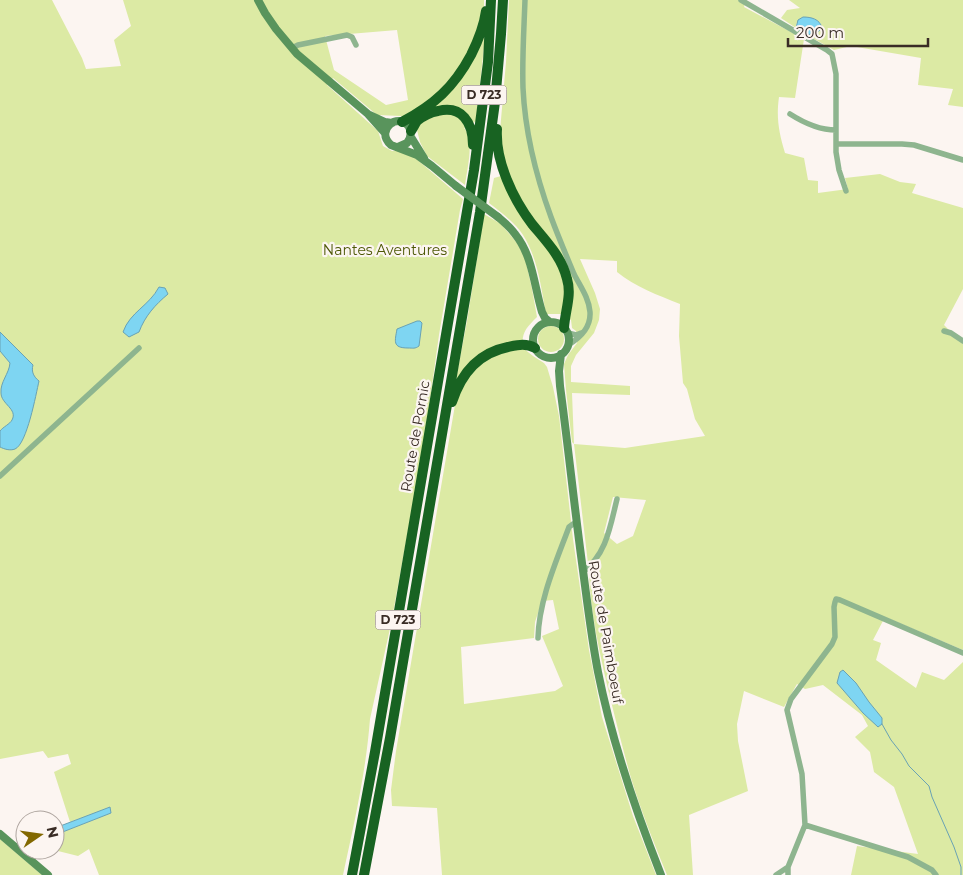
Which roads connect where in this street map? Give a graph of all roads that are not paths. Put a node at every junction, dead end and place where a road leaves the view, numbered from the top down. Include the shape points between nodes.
1 (258, 0) edge
2 (487, 0) edge
3 (491, 0) edge
4 (503, 0) edge
5 (525, 0) edge
6 (741, 0) edge
7 (749, 2) edge
8 (356, 45) dead end
9 (292, 48) junction
10 (496, 102) junction
11 (368, 114) junction
12 (790, 114) dead end
13 (397, 122) junction
14 (836, 130) junction
15 (385, 133) junction
16 (410, 134) junction
17 (836, 144) junction
18 (398, 147) junction
19 (963, 160) edge
20 (427, 162) junction
21 (471, 190) junction
22 (846, 191) dead end
23 (539, 301) junction
24 (550, 322) junction
25 (538, 328) junction
26 (566, 331) junction
27 (944, 331) dead end
28 (583, 332) junction
29 (963, 341) edge
30 (568, 345) junction
31 (139, 348) dead end
32 (535, 348) junction
33 (561, 354) junction
34 (546, 357) junction
35 (560, 386) junction
36 (443, 426) junction
37 (0, 476) edge
38 (617, 499) dead end
39 (577, 523) junction
40 (583, 572) junction
41 (538, 638) dead end
42 (963, 652) edge
43 (805, 825) junction
44 (0, 834) edge
45 (788, 867) junction
46 (48, 875) edge
47 (352, 875) edge
48 (364, 875) edge
49 (661, 875) edge
50 (776, 875) edge
51 (788, 875) edge
52 (936, 875) edge

1 - 9 street
2 - 13 highway via 482,29 460,74 436,100 416,115
3 - 21 highway, Route de Pornic / D 723 via 485,91
4 - 10 highway, Route de Pornic / D 723
5 - 28 street via 523,89 532,151 551,217 589,308 590,321
6 - 7 street
7 - 14 street via 832,54 836,74
8 - 9 street via 348,35
9 - 11 street
10 - 26 highway via 497,140 509,186 557,256 568,281
10 - 36 highway, Route de Pornic / D 723
11 - 13 street via 385,122
11 - 15 street
12 - 14 street via 818,128
13 - 15 street via 388,126
13 - 16 street via 407,125
14 - 17 street
15 - 18 street via 389,143
16 - 18 street via 405,145
16 - 20 street
16 - 21 highway via 417,121 428,114 456,111 466,119 473,136
17 - 19 street via 914,145
17 - 22 street
18 - 20 street
20 - 23 street, bridge via 516,234 532,267
21 - 47 highway, Route de Pornic / D 723
23 - 24 street via 545,318
23 - 25 street
24 - 25 street
24 - 26 street via 558,323
25 - 32 street via 533,337
26 - 28 street via 576,335
26 - 30 street
27 - 29 street
28 - 30 street
30 - 33 street
31 - 37 street
32 - 34 street
32 - 36 highway via 525,344 505,348 478,360 460,383
33 - 34 street
33 - 35 street, Route de Paimboeuf
34 - 35 street, Route de Paimboeuf
35 - 39 street, Route de Paimboeuf
36 - 48 highway, Route de Pornic / D 723
38 - 40 street via 603,548
39 - 40 street, Route de Paimboeuf
39 - 41 street via 569,527 550,577
40 - 49 street, Route de Paimboeuf via 593,646 609,721
42 - 43 street via 836,600 836,637 791,699 787,710 802,774
43 - 45 street
43 - 52 street via 908,857
44 - 46 street
45 - 50 street
45 - 51 street

